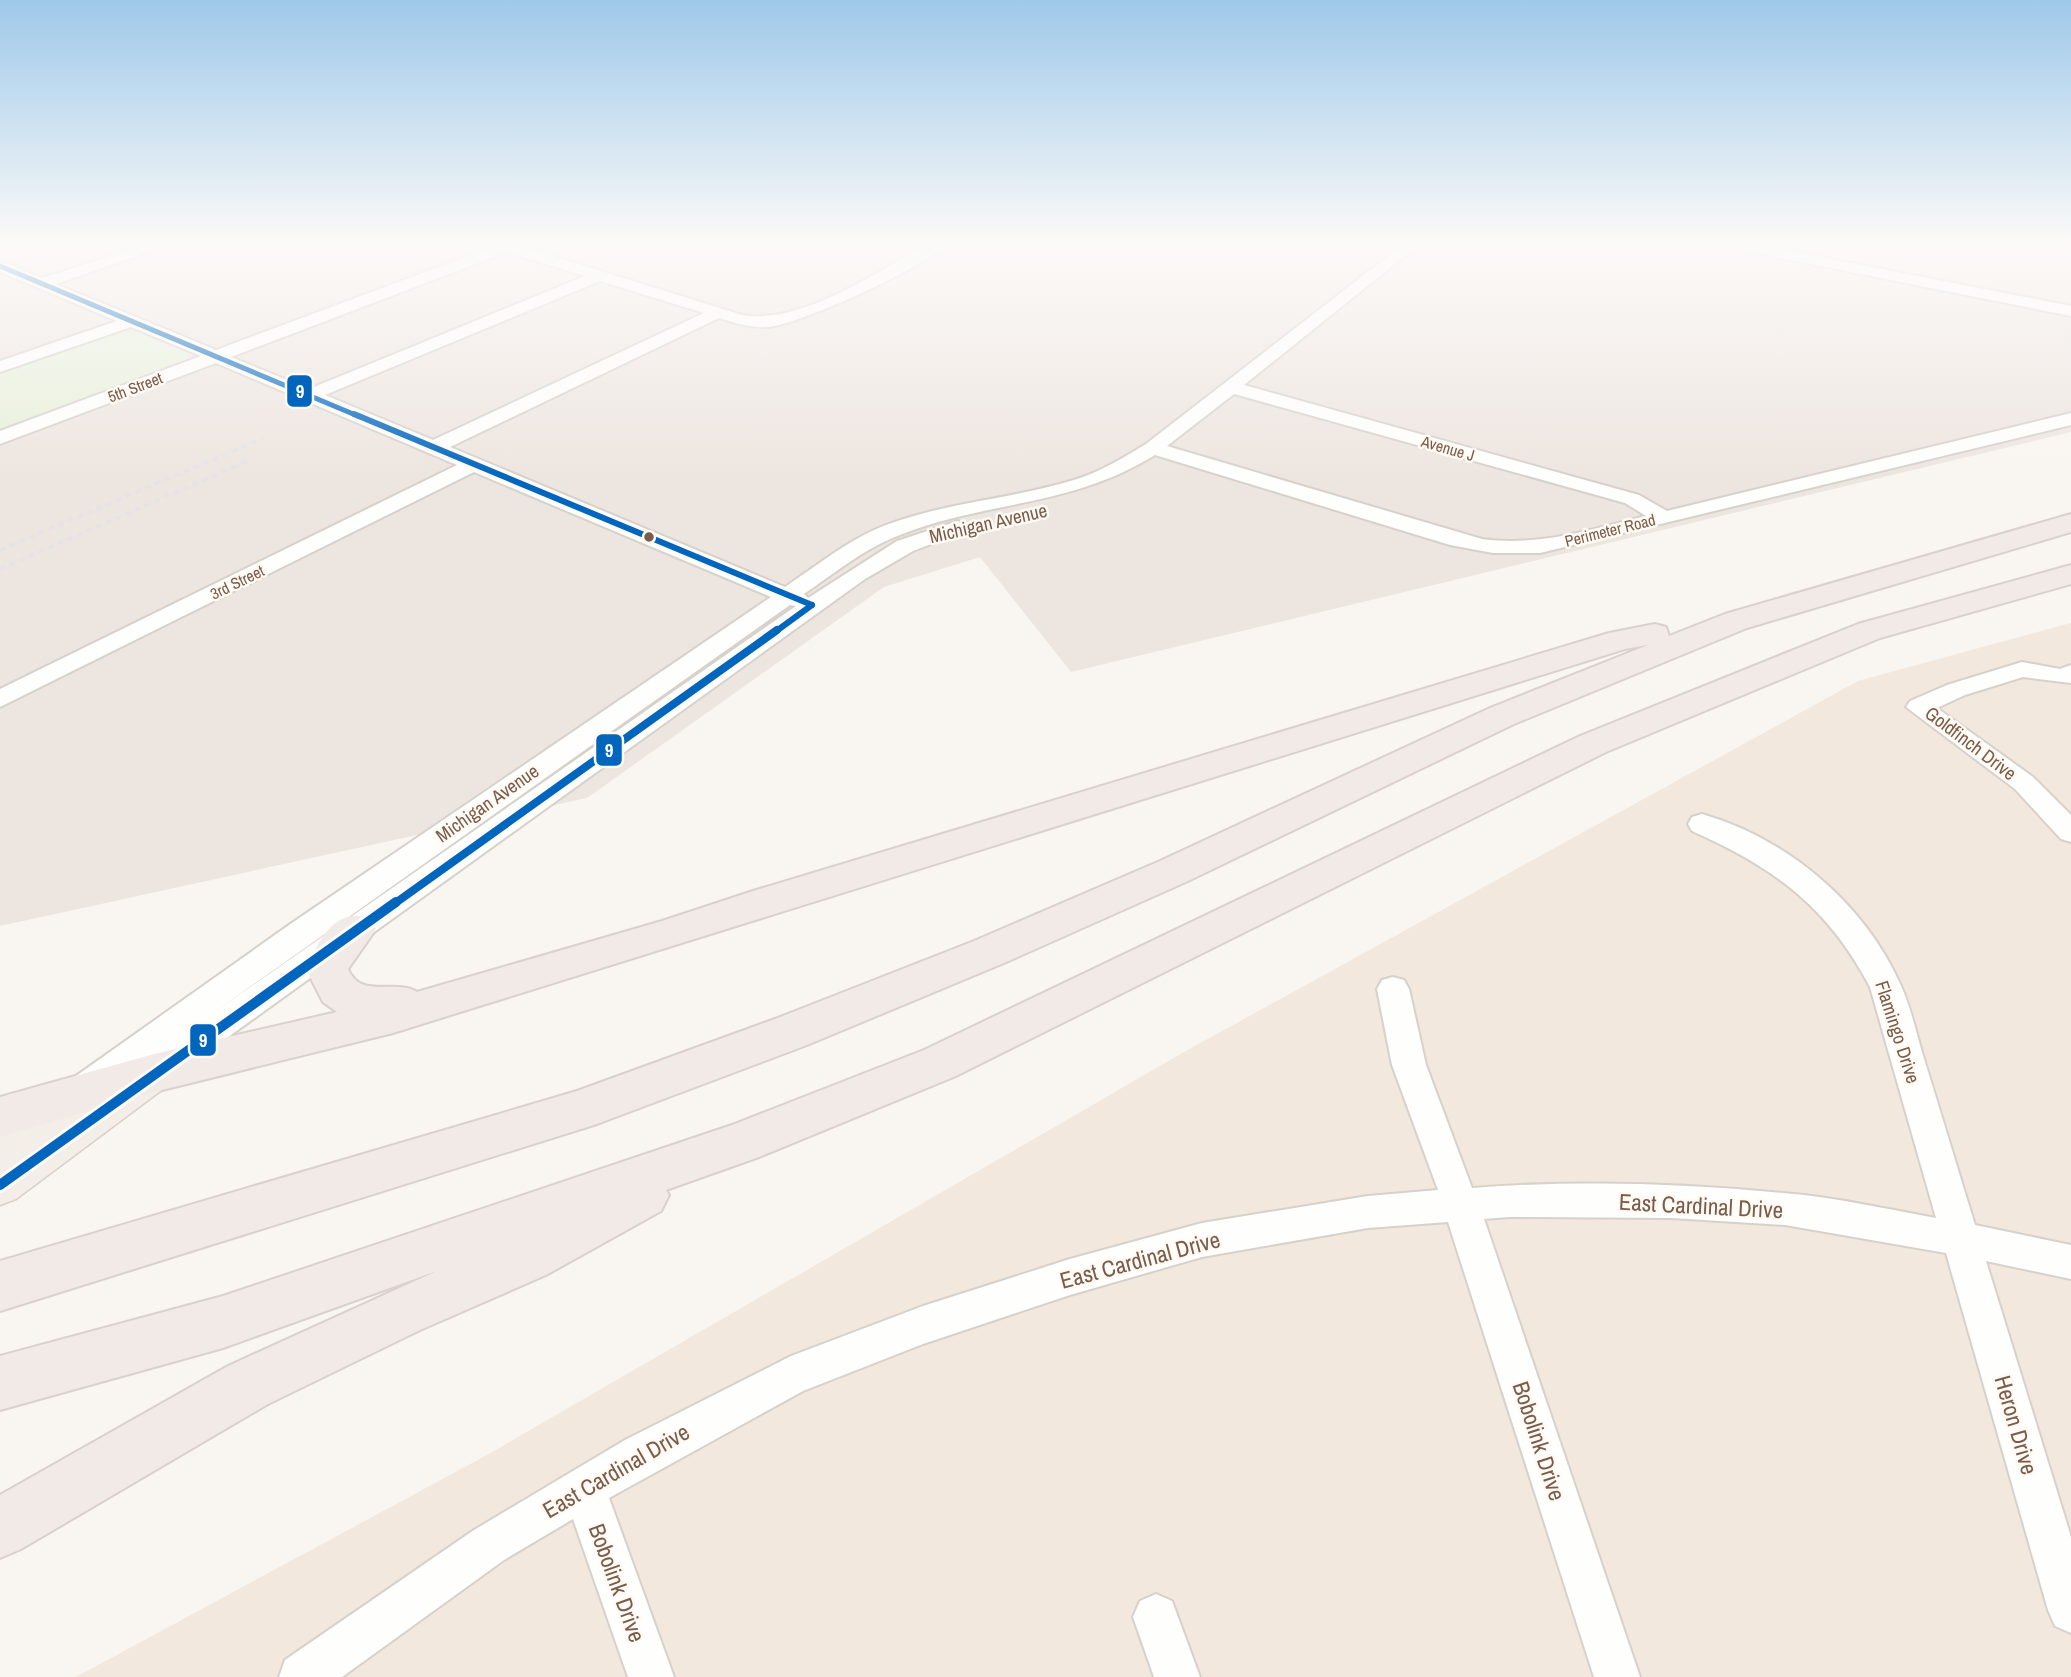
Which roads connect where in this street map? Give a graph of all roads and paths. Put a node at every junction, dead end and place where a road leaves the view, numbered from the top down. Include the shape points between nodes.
1 (132, 321) joint
2 (306, 321) edge
3 (487, 321) edge
4 (700, 321) edge
5 (1314, 321) edge
6 (217, 356) junction
7 (0, 367) edge
8 (1230, 387) junction
9 (310, 395) junction
10 (2071, 419) edge
11 (0, 438) edge
12 (435, 447) junction
13 (1153, 448) junction
14 (474, 464) junction
15 (1662, 517) junction
16 (2071, 523) edge
17 (2071, 574) edge
18 (786, 596) junction
19 (812, 605) junction
20 (1736, 621) junction
21 (2071, 664) edge
22 (0, 699) edge
23 (1702, 824) dead end
24 (2071, 832) edge
25 (767, 901) junction
26 (365, 922) junction
27 (1393, 989) dead end
28 (154, 1073) junction
29 (77, 1094) junction
30 (0, 1117) edge
31 (742, 1142) junction
32 (2, 1171) edge
33 (1461, 1205) junction
34 (1962, 1239) junction
35 (2071, 1262) edge
36 (0, 1286) edge
37 (0, 1383) edge
38 (583, 1489) junction
39 (0, 1528) edge
40 (2071, 1610) edge
41 (1156, 1617) dead end
42 (302, 1677) edge
43 (651, 1677) edge
44 (1177, 1677) edge
45 (1617, 1677) edge

1 - 6 street
1 - 7 street
2 - 6 street, 5th Street
3 - 9 street
4 - 12 street
5 - 8 street, Michigan Avenue
6 - 9 street
6 - 11 street, 5th Street
8 - 13 street, Michigan Avenue
8 - 15 street, Avenue J via 1632,499
9 - 12 street
10 - 15 street, Perimeter Road
12 - 14 street
13 - 15 street, Perimeter Road via 1494,548 1553,545
13 - 18 street, Michigan Avenue via 1083,484 942,513 898,527 865,542
13 - 19 street, Michigan Avenue via 1135,469 1099,493 1066,505 933,534 879,560
14 - 18 street
14 - 22 street, 3rd Street
16 - 20 highway
17 - 31 highway via 1868,631 1592,744 940,1063
18 - 19 street
18 - 29 street, Michigan Avenue via 300,933
19 - 26 street, Michigan Avenue
20 - 25 highway via 1620,640
20 - 36 highway via 1502,716 1174,871 791,1032 580,1110
21 - 24 street, Goldfinch Drive via 2065,677 2022,669 1919,707 2024,783
23 - 34 street, Flamingo Drive via 1747,842 1815,888 1843,915 1869,953 1886,987
25 - 26 highway via 385,1005 343,996 331,985 327,969 336,950
25 - 28 highway via 393,1016
26 - 28 street, Michigan Avenue
27 - 33 street, Bobolink Drive via 1409,1065
28 - 29 highway
28 - 32 main road, Michigan Avenue
29 - 30 highway
29 - 32 main road, Michigan Avenue
31 - 37 highway via 223,1322
31 - 39 highway via 528,1258 248,1385
33 - 34 street, East Cardinal Drive via 1671,1202 1785,1209
33 - 38 street, East Cardinal Drive via 1368,1212 1202,1240 1058,1281 923,1325 791,1376
33 - 45 street, Bobolink Drive
34 - 35 street, East Cardinal Drive
34 - 40 street, Heron Drive
38 - 42 street, East Cardinal Drive via 489,1545
38 - 43 street, Bobolink Drive
41 - 44 street

